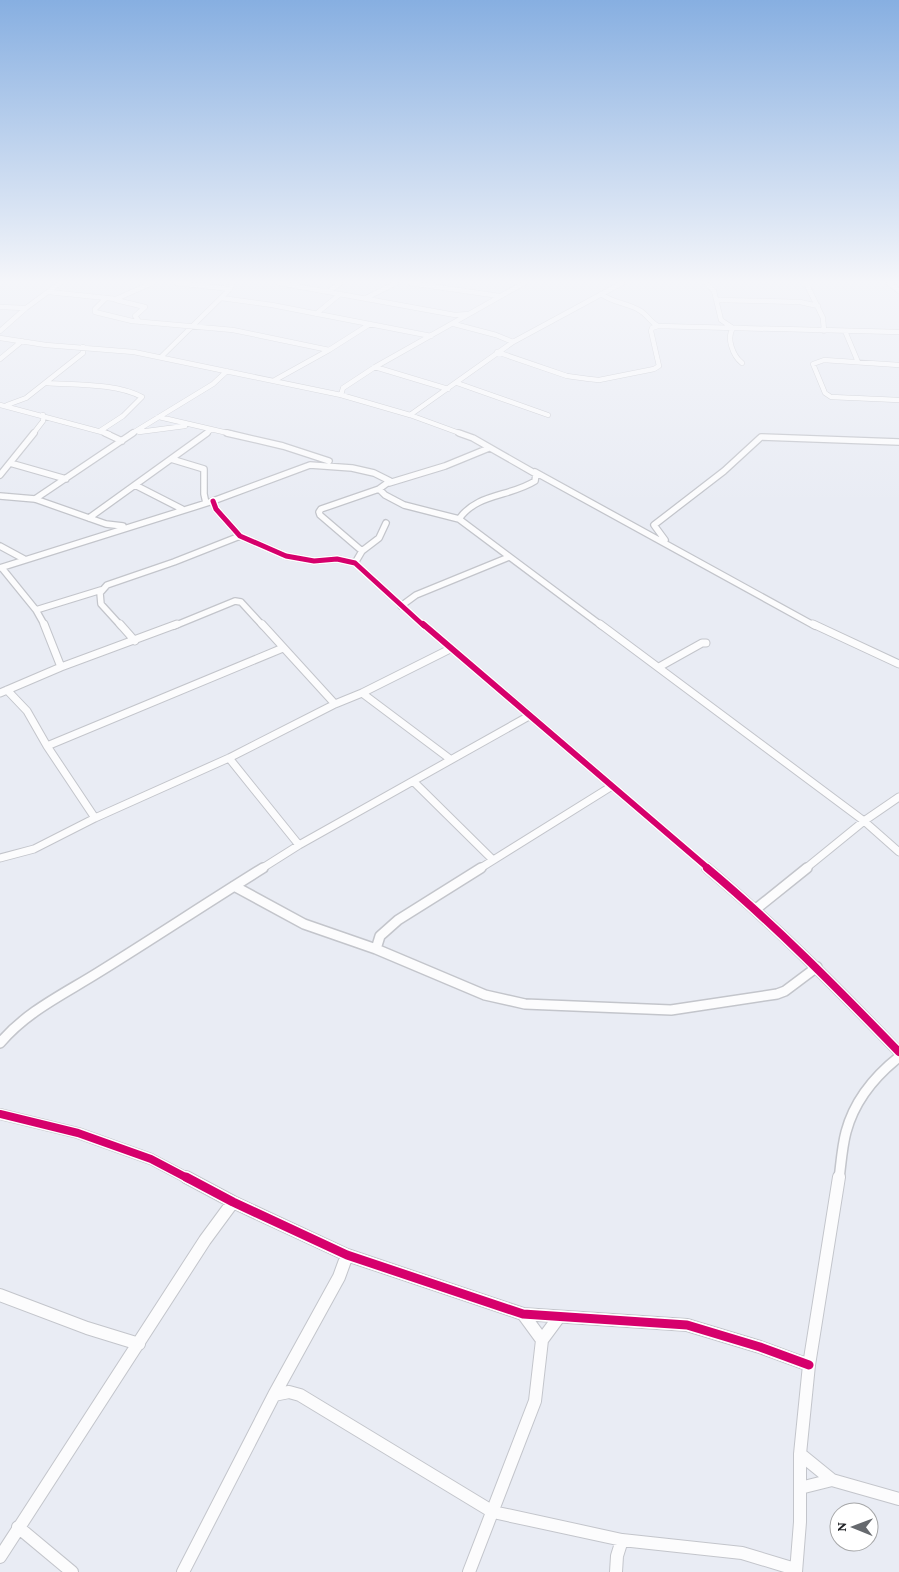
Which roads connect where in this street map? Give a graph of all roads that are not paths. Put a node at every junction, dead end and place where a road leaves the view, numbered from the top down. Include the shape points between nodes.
1 (76, 356) edge
2 (156, 356) edge
3 (318, 356) edge
4 (394, 356) edge
5 (491, 356) edge
6 (513, 356) edge
7 (657, 356) edge
8 (736, 356) edge
9 (853, 356) edge
10 (161, 357) joint
11 (858, 362) junction
12 (742, 363) dead end
13 (899, 365) edge
14 (374, 367) junction
15 (227, 371) junction
16 (275, 380) junction
17 (46, 383) junction
18 (457, 383) junction
19 (343, 388) junction
20 (448, 389) junction
21 (325, 392) junction
22 (341, 395) junction
23 (899, 400) edge
24 (3, 405) edge
25 (410, 415) junction
26 (548, 415) dead end
27 (160, 417) junction
28 (43, 418) junction
29 (192, 425) junction
30 (211, 430) junction
31 (100, 431) junction
32 (137, 432) junction
33 (132, 435) junction
34 (115, 436) junction
35 (122, 441) junction
36 (899, 442) edge
37 (489, 448) junction
38 (315, 456) junction
39 (171, 459) junction
40 (10, 463) junction
41 (338, 464) junction
42 (310, 465) junction
43 (535, 472) junction
44 (0, 476) edge
45 (66, 480) junction
46 (389, 483) junction
47 (135, 485) junction
48 (379, 489) junction
49 (0, 496) edge
50 (35, 500) junction
51 (209, 502) junction
52 (182, 509) junction
53 (89, 518) junction
54 (459, 520) junction
55 (386, 523) dead end
56 (106, 524) junction
57 (132, 525) junction
58 (102, 536) junction
59 (240, 536) junction
60 (0, 546) edge
61 (670, 546) junction
62 (362, 551) junction
63 (509, 557) junction
64 (24, 559) junction
65 (355, 563) junction
66 (1, 568) edge
67 (101, 590) junction
68 (401, 606) junction
69 (36, 610) junction
70 (135, 641) junction
71 (706, 643) dead end
72 (283, 648) junction
73 (450, 649) junction
74 (899, 664) edge
75 (61, 667) junction
76 (659, 668) junction
77 (4, 692) edge
78 (362, 693) junction
79 (335, 704) junction
80 (529, 716) junction
81 (47, 746) junction
82 (229, 758) junction
83 (450, 759) junction
84 (414, 782) junction
85 (612, 786) junction
86 (899, 797) edge
87 (95, 818) junction
88 (864, 821) junction
89 (299, 846) junction
90 (899, 852) edge
91 (0, 858) edge
92 (494, 860) junction
93 (234, 886) junction
94 (756, 909) junction
95 (376, 949) junction
96 (817, 967) junction
97 (0, 1043) edge
98 (899, 1052) edge
99 (899, 1057) edge
100 (0, 1114) edge
101 (233, 1202) junction
102 (347, 1256) junction
103 (0, 1295) edge
104 (523, 1314) junction
105 (559, 1317) junction
106 (542, 1340) junction
107 (139, 1344) junction
108 (809, 1365) junction
109 (274, 1395) junction
110 (800, 1454) junction
111 (832, 1480) junction
112 (800, 1488) junction
113 (899, 1500) edge
114 (493, 1512) junction
115 (18, 1527) junction
116 (622, 1540) junction
117 (0, 1557) edge
118 (796, 1571) edge
119 (72, 1572) edge
120 (183, 1572) edge
121 (469, 1572) edge
122 (616, 1572) edge

1 - 17 street
2 - 10 street
3 - 16 street
4 - 14 street
5 - 18 street
6 - 7 street via 567,376 599,380 654,369 659,366
8 - 12 street
9 - 11 street
10 - 15 street
11 - 13 street
11 - 23 street via 814,362 825,393 831,397
14 - 19 street
14 - 20 street
15 - 16 street
15 - 27 street via 213,384
16 - 21 street
17 - 24 street via 26,398
17 - 31 street via 116,390 142,397 123,416
18 - 20 street
18 - 26 street
19 - 21 street
19 - 22 street
20 - 25 street
21 - 22 street
22 - 25 street
24 - 28 street
25 - 37 street via 473,438
27 - 29 street
27 - 32 street
28 - 31 street
28 - 40 street
29 - 30 street
29 - 32 street
30 - 38 street
30 - 39 street
31 - 34 street
32 - 33 street
33 - 34 street
33 - 35 street
34 - 35 street
35 - 45 street
36 - 61 street via 761,437 724,471 654,525
37 - 43 street
37 - 46 street
38 - 41 street
38 - 42 street
39 - 47 street
39 - 51 street via 204,469 203,493
40 - 44 street
40 - 45 street
41 - 42 street
41 - 46 street via 389,480
42 - 51 street
43 - 54 street via 533,483 477,502
43 - 61 street
45 - 50 street
46 - 48 street
47 - 52 street
47 - 53 street
48 - 54 street via 384,497 426,513
48 - 62 street via 318,512
49 - 50 street
50 - 53 street
51 - 52 street
51 - 59 street
52 - 57 street
53 - 56 street
54 - 63 street
55 - 62 street via 380,538
56 - 57 street
56 - 58 street
57 - 58 street
58 - 64 street
59 - 65 street via 286,556
59 - 67 street
60 - 64 street
61 - 74 street via 819,628
62 - 65 street
63 - 68 street via 416,595
63 - 76 street
64 - 66 street
65 - 68 street
66 - 69 street
67 - 69 street
67 - 70 street via 101,604
68 - 73 street
69 - 75 street
70 - 72 street via 240,602
70 - 75 street
71 - 76 street
72 - 79 street
72 - 81 street
73 - 78 street
73 - 80 street
75 - 77 street
76 - 88 street
77 - 81 street via 27,711
78 - 79 street
78 - 83 street
79 - 82 street
80 - 83 street
80 - 85 street
81 - 87 street
82 - 87 street
82 - 89 street
83 - 84 street
84 - 89 street
84 - 92 street
85 - 92 street
85 - 94 street
86 - 88 street
87 - 91 street via 34,849
88 - 90 street
88 - 94 street
89 - 93 street
92 - 95 street via 398,920 380,936
93 - 95 street via 304,924
93 - 97 street via 42,1006
94 - 96 street
95 - 96 street via 472,991 509,1001 661,1010 690,1009 777,994
96 - 98 street
99 - 108 street via 884,1068 859,1099 846,1132
100 - 101 street via 78,1133 151,1159
101 - 102 street
101 - 107 street
102 - 104 street
102 - 109 street via 339,1277
103 - 107 street
104 - 105 street
104 - 106 street
105 - 106 street
105 - 108 street via 687,1325
106 - 114 street via 534,1401
107 - 115 street
108 - 110 street
109 - 114 street via 289,1392 300,1395
109 - 120 street
110 - 111 street
110 - 112 street
111 - 112 street
111 - 113 street
112 - 118 street
114 - 116 street
114 - 121 street
115 - 117 street
115 - 119 street
116 - 118 street via 742,1553
116 - 122 street

